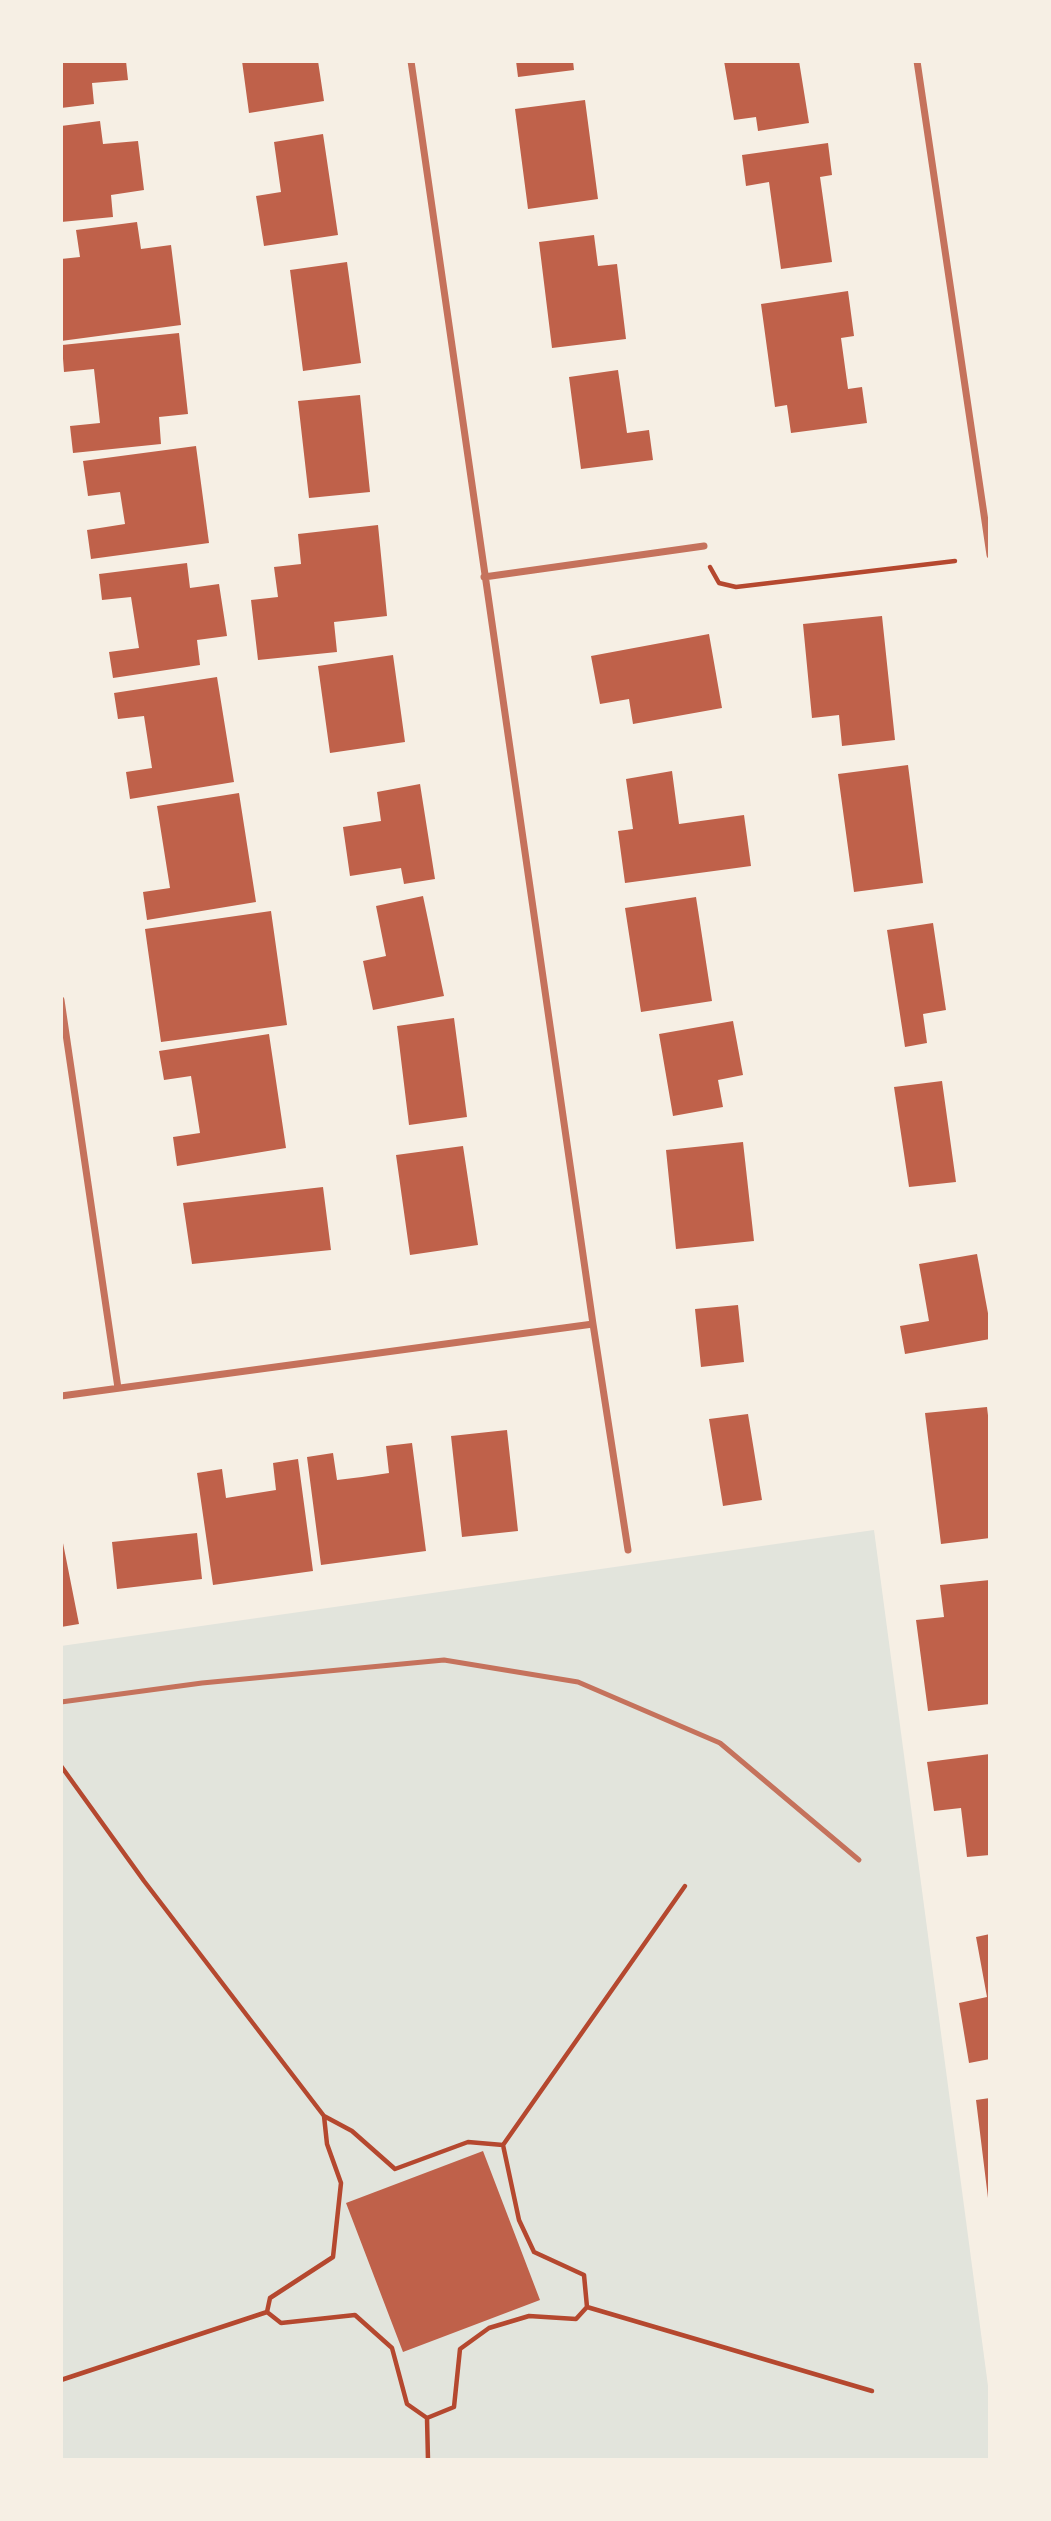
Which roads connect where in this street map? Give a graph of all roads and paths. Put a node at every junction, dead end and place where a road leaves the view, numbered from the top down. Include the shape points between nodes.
1 (411, 61) edge
2 (917, 61) edge
3 (986, 505) edge
4 (704, 546) joint
5 (990, 555) edge
6 (955, 561) dead end
7 (484, 577) junction
8 (61, 1000) edge
9 (593, 1324) junction
10 (118, 1388) junction
11 (61, 1396) edge
12 (628, 1550) dead end
13 (61, 1702) edge
14 (61, 1766) edge
15 (859, 1860) dead end
16 (685, 1886) dead end
17 (324, 2116) junction
18 (503, 2145) junction
19 (587, 2307) junction
20 (267, 2312) junction
21 (61, 2380) edge
22 (872, 2391) dead end
23 (427, 2418) junction
24 (428, 2460) edge

1 - 7 street
2 - 3 street
3 - 5 street
4 - 6 path via 719,583 736,587
4 - 7 street
7 - 9 street
8 - 10 street
9 - 10 street
9 - 12 street
10 - 11 street
13 - 15 lane via 444,1660 578,1682 720,1743
14 - 17 path
16 - 18 path
17 - 18 path via 352,2131 395,2169 468,2142
17 - 20 path via 327,2144 341,2183 333,2257 270,2298
18 - 19 path via 519,2220 534,2252 584,2275
19 - 22 path
19 - 23 path via 576,2319 529,2316 489,2328 460,2348 454,2407
20 - 21 path
20 - 23 path via 281,2323 355,2315 392,2348 407,2404
23 - 24 path

